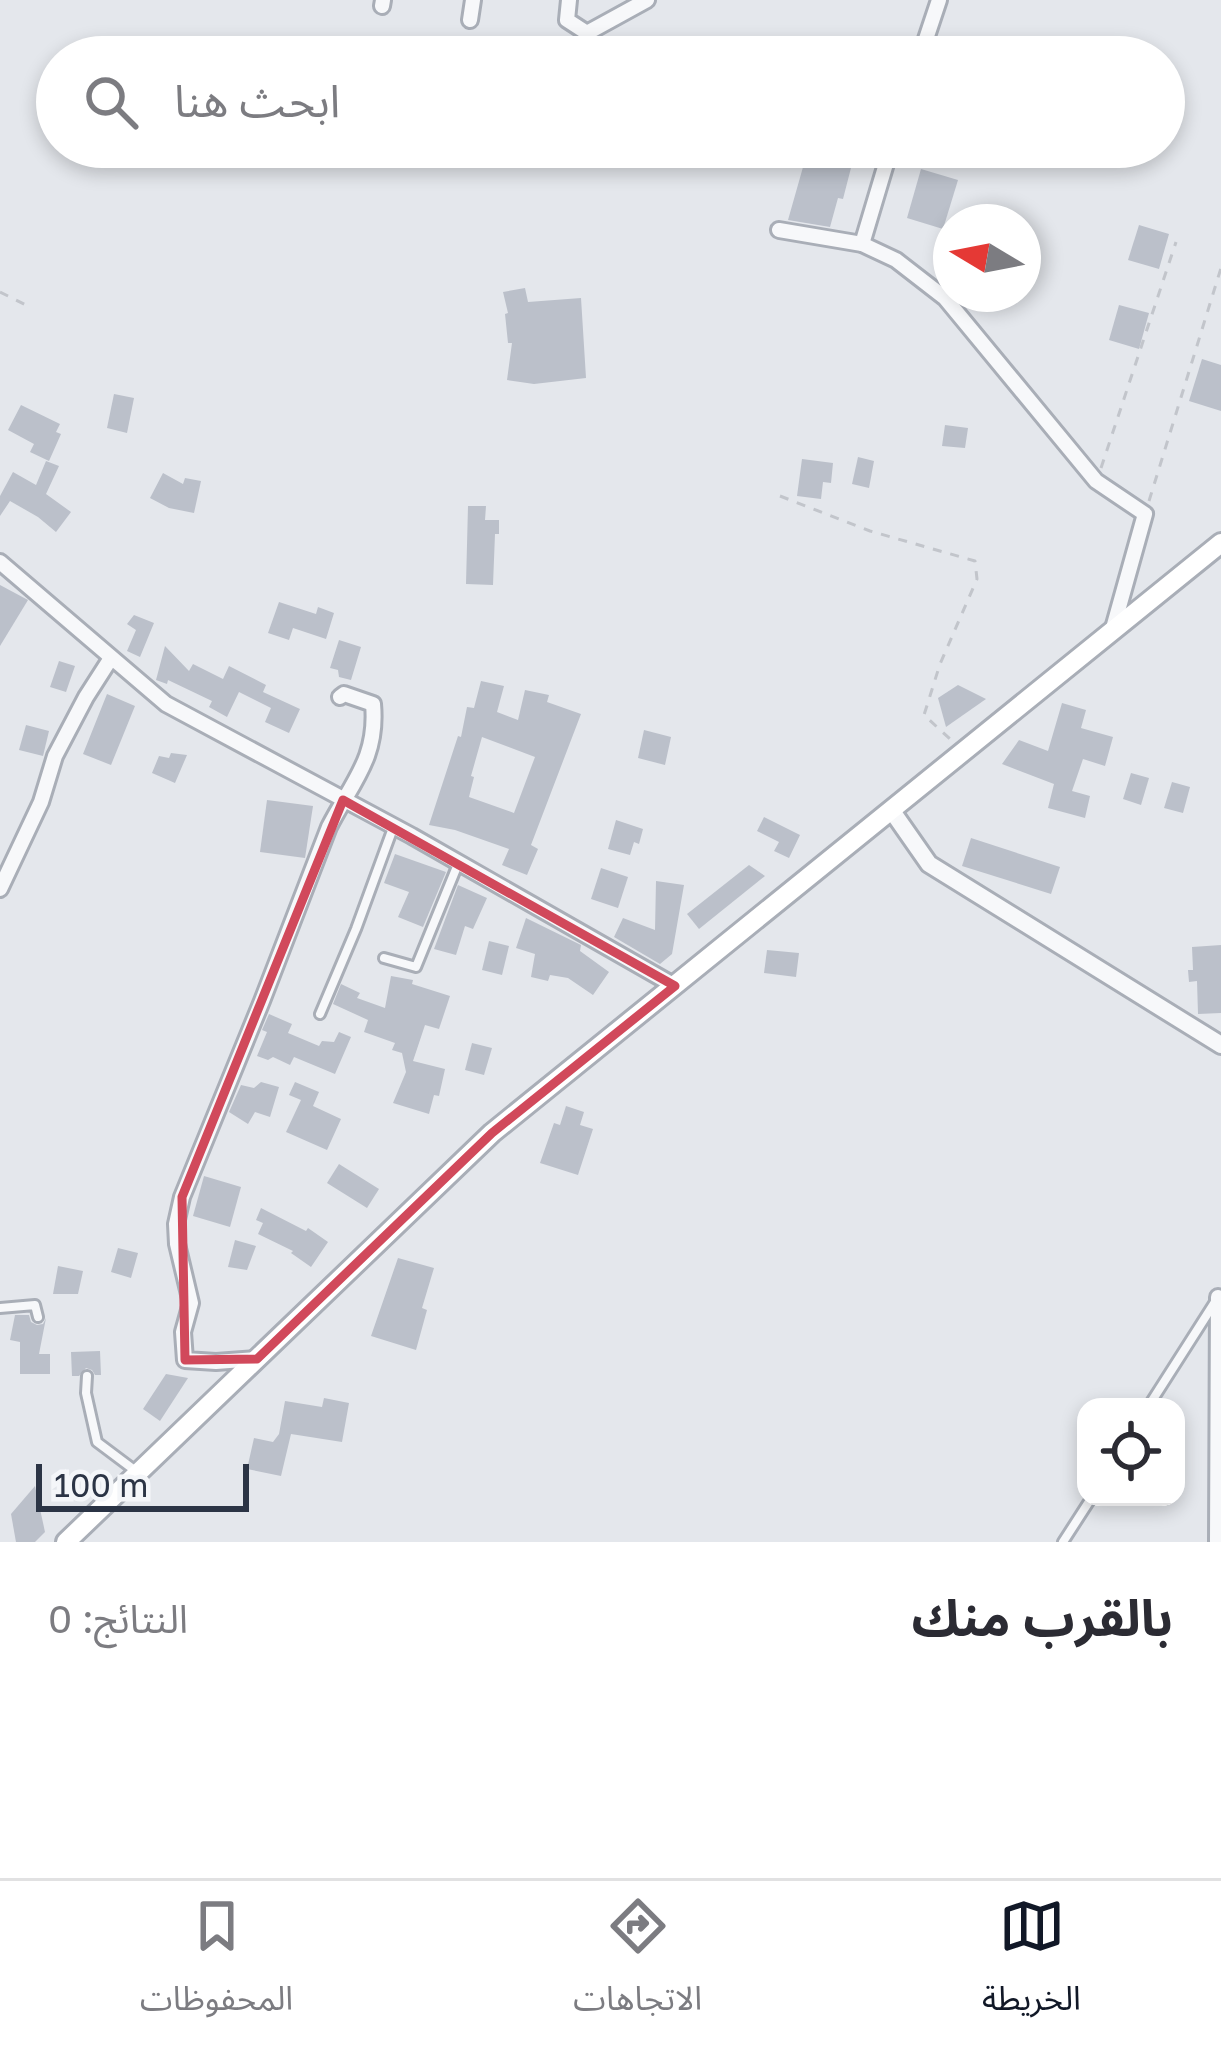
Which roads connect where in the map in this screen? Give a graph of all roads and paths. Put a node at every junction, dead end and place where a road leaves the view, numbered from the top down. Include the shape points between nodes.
1 (473, 0) edge
2 (569, 0) edge
3 (647, 0) edge
4 (939, 0) edge
5 (470, 20) dead end
6 (927, 36) edge
7 (885, 168) edge
8 (778, 230) dead end
9 (1176, 242) dead end
10 (862, 244) junction
11 (1221, 268) edge
12 (0, 292) edge
13 (30, 307) dead end
14 (1096, 481) junction
15 (780, 496) dead end
16 (1145, 514) junction
17 (1221, 543) edge
18 (0, 562) edge
19 (1112, 632) junction
20 (111, 658) junction
21 (340, 698) dead end
22 (965, 752) junction
23 (343, 800) junction
24 (892, 812) junction
25 (394, 826) junction
26 (458, 863) junction
27 (0, 889) edge
28 (384, 958) dead end
29 (675, 986) junction
30 (320, 1013) dead end
31 (1221, 1045) edge
32 (1220, 1294) edge
33 (0, 1308) edge
34 (38, 1317) dead end
35 (257, 1359) junction
36 (87, 1376) dead end
37 (1154, 1398) edge
38 (138, 1472) junction
39 (1086, 1506) edge
40 (66, 1542) edge
41 (1063, 1542) edge
42 (1217, 1542) edge

1 - 5 street
2 - 3 street via 567,20 587,33
4 - 6 street
7 - 10 street
8 - 10 street
9 - 14 path
10 - 14 street via 945,298
11 - 16 path
12 - 13 path
14 - 16 street
15 - 22 path via 975,560 977,579 924,715
16 - 19 street
17 - 19 main road
18 - 20 street
19 - 22 main road
20 - 23 street via 166,704
20 - 27 street via 55,756
21 - 23 street via 373,704 376,730
22 - 24 main road
23 - 25 street
23 - 35 street via 176,1224 191,1303 185,1360
24 - 29 main road
24 - 31 street via 929,864
25 - 26 street
25 - 30 lane
26 - 28 lane via 416,967
26 - 29 street
29 - 35 main road via 492,1133
32 - 37 lane
32 - 42 street
33 - 34 lane via 35,1305
35 - 38 main road
36 - 38 lane via 98,1442
38 - 40 main road
39 - 41 lane

